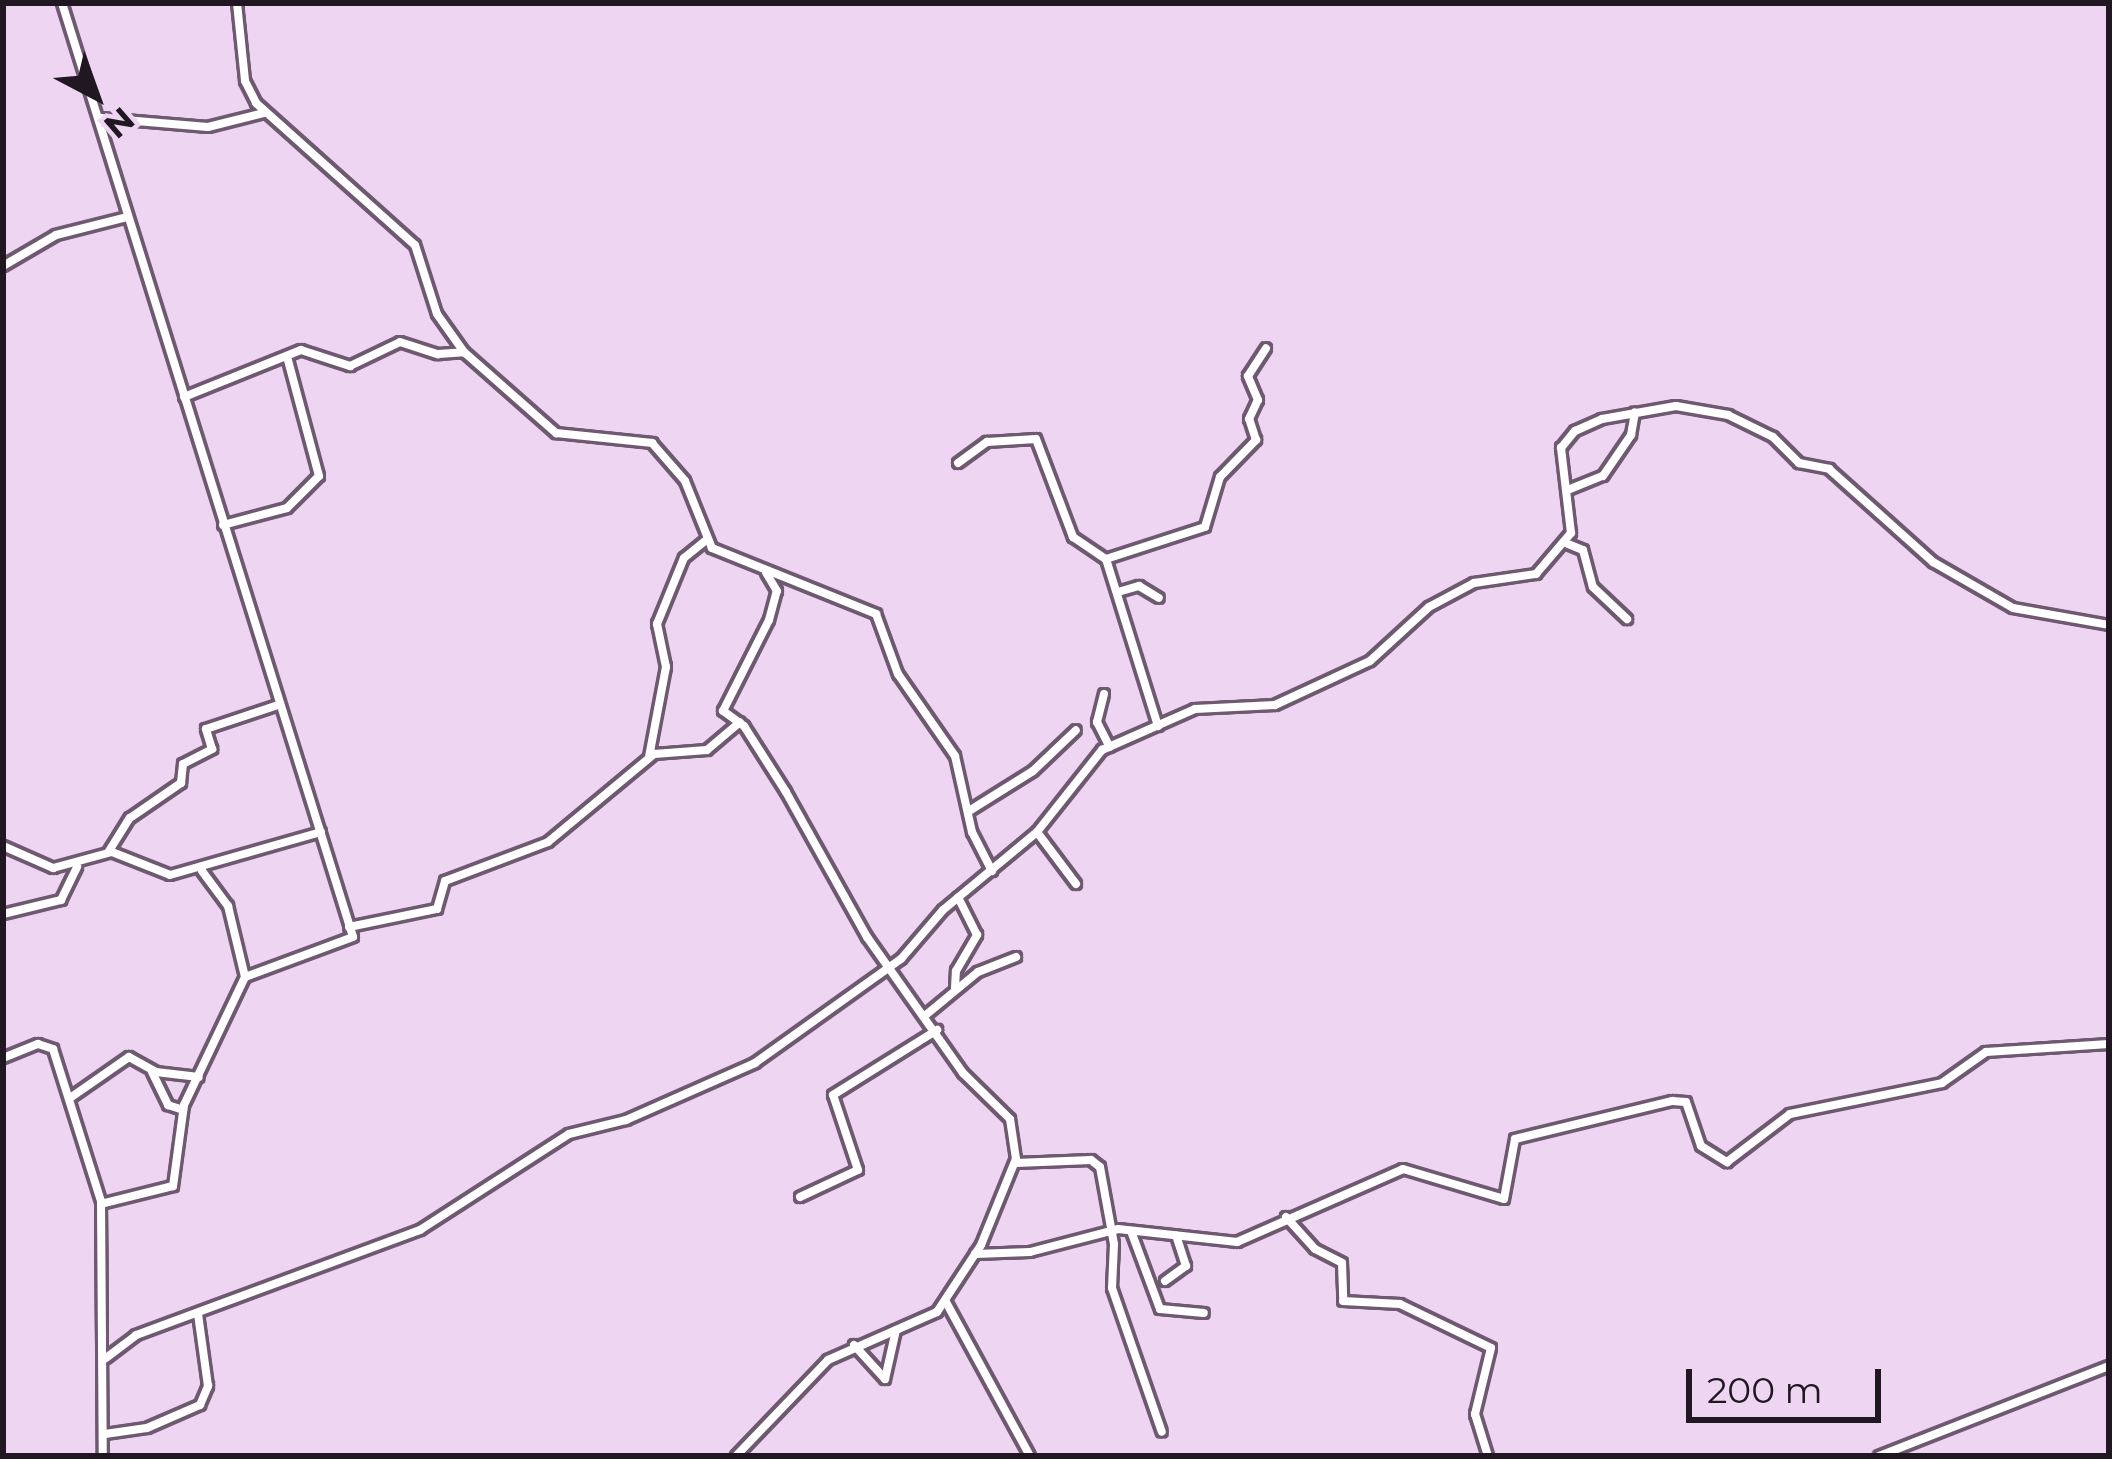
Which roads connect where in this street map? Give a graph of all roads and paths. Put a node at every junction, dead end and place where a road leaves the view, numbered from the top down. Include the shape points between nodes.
1 (62, 3) edge
2 (237, 3) edge
3 (264, 113) junction
4 (103, 124) junction
5 (127, 217) junction
6 (3, 266) edge
7 (1265, 348) dead end
8 (464, 352) junction
9 (288, 360) junction
10 (184, 398) junction
11 (1635, 412) junction
12 (958, 463) dead end
13 (1570, 489) junction
14 (223, 525) junction
15 (705, 541) junction
16 (1568, 544) junction
17 (1106, 559) junction
18 (765, 572) junction
19 (1118, 592) junction
20 (1159, 598) dead end
21 (1627, 619) dead end
22 (2109, 625) edge
23 (1104, 694) dead end
24 (278, 705) junction
25 (740, 722) junction
26 (1158, 726) junction
27 (1076, 730) dead end
28 (1111, 747) junction
29 (649, 757) junction
30 (970, 811) junction
31 (321, 832) junction
32 (1036, 832) junction
33 (3, 846) edge
34 (108, 853) junction
35 (77, 867) junction
36 (202, 871) junction
37 (992, 871) junction
38 (1076, 884) dead end
39 (958, 896) junction
40 (3, 914) edge
41 (349, 928) junction
42 (1016, 957) dead end
43 (890, 969) junction
44 (245, 976) junction
45 (955, 988) junction
46 (927, 1014) junction
47 (937, 1030) junction
48 (2109, 1043) edge
49 (3, 1058) edge
50 (151, 1070) junction
51 (199, 1077) junction
52 (70, 1098) junction
53 (183, 1110) junction
54 (1016, 1163) junction
55 (800, 1197) dead end
56 (101, 1204) junction
57 (1286, 1217) junction
58 (1112, 1229) junction
59 (1130, 1229) junction
60 (1175, 1236) junction
61 (975, 1254) junction
62 (1165, 1281) dead end
63 (946, 1302) junction
64 (1204, 1313) dead end
65 (198, 1314) junction
66 (896, 1329) junction
67 (854, 1345) junction
68 (106, 1358) junction
69 (2109, 1366) edge
70 (1162, 1432) dead end
71 (105, 1434) junction
72 (1886, 1455) edge
73 (103, 1456) edge
74 (736, 1456) edge
75 (1030, 1456) edge
76 (1488, 1456) edge

1 - 4 street
2 - 3 street via 244,81
3 - 4 street via 208,127
3 - 8 street via 356,185 415,245 437,314
4 - 5 street
5 - 6 street via 56,236
5 - 10 street
7 - 17 street via 1248,376 1258,400 1249,419 1256,440 1220,477 1205,527
8 - 9 street via 400,342 350,366 301,350
8 - 15 street via 556,433 652,443 685,481
9 - 10 street
9 - 14 street via 319,476 287,508
10 - 14 street
11 - 13 street via 1631,435 1603,476
11 - 13 street via 1583,426 1567,439
11 - 22 street via 1710,409 1742,421 1773,436 1798,463 1829,469 1933,562 2013,608
12 - 17 street via 987,442 1036,439 1072,535
13 - 16 street
14 - 24 street
15 - 18 street
15 - 29 street via 684,558 657,624 666,667
16 - 21 street via 1583,550 1597,594
16 - 26 street via 1536,574 1474,583 1429,608 1370,661 1275,705 1196,709
17 - 19 street
18 - 25 street via 777,591 768,623 723,707
18 - 30 street via 810,592 846,596 876,614 898,674 953,752
19 - 20 street via 1138,586
19 - 26 street
23 - 28 street via 1097,722
24 - 31 street
24 - 34 street via 206,729 212,749 183,764 181,784 130,818
25 - 29 street via 707,750
25 - 43 street
26 - 28 street
27 - 30 street via 1033,771
28 - 32 street via 1093,757
29 - 41 street via 561,834 445,881 437,909
30 - 37 street
31 - 36 street
31 - 41 street
32 - 37 street
32 - 38 street
33 - 35 street via 42,866
34 - 35 street
34 - 36 street via 163,874
35 - 40 street via 61,900
36 - 44 street via 228,906
37 - 39 street
39 - 43 street
39 - 45 street via 977,935
41 - 44 street via 347,945
42 - 45 street
43 - 46 street
43 - 65 street via 730,1076 569,1134 410,1235 342,1253
44 - 51 street
45 - 46 street
46 - 47 street
47 - 54 street via 963,1073 1010,1119
47 - 55 street via 836,1092 858,1170
48 - 57 street via 1986,1052 1942,1083 1790,1114 1727,1162 1701,1146 1686,1102 1672,1100 1515,1139 1504,1199 1402,1168 1362,1192
49 - 52 street via 46,1043 65,1069
50 - 51 street
50 - 52 street via 121,1059
50 - 53 street via 168,1105
51 - 53 street
52 - 56 street
53 - 56 street via 173,1186
54 - 58 street via 1097,1163
54 - 61 street
56 - 68 street
57 - 60 street via 1237,1242
57 - 76 street via 1315,1249 1342,1263 1343,1301 1400,1304 1491,1348 1475,1414
58 - 59 street
58 - 61 street via 1030,1252
58 - 70 street via 1112,1288
59 - 60 street
59 - 64 street via 1160,1310
60 - 62 street via 1186,1266
61 - 63 street
63 - 66 street via 923,1322
63 - 75 street
65 - 68 street via 136,1335
65 - 71 street via 208,1382 200,1405 147,1428
66 - 67 street
66 - 67 street via 885,1379
67 - 74 street via 805,1380
68 - 71 street
69 - 72 street
71 - 73 street

